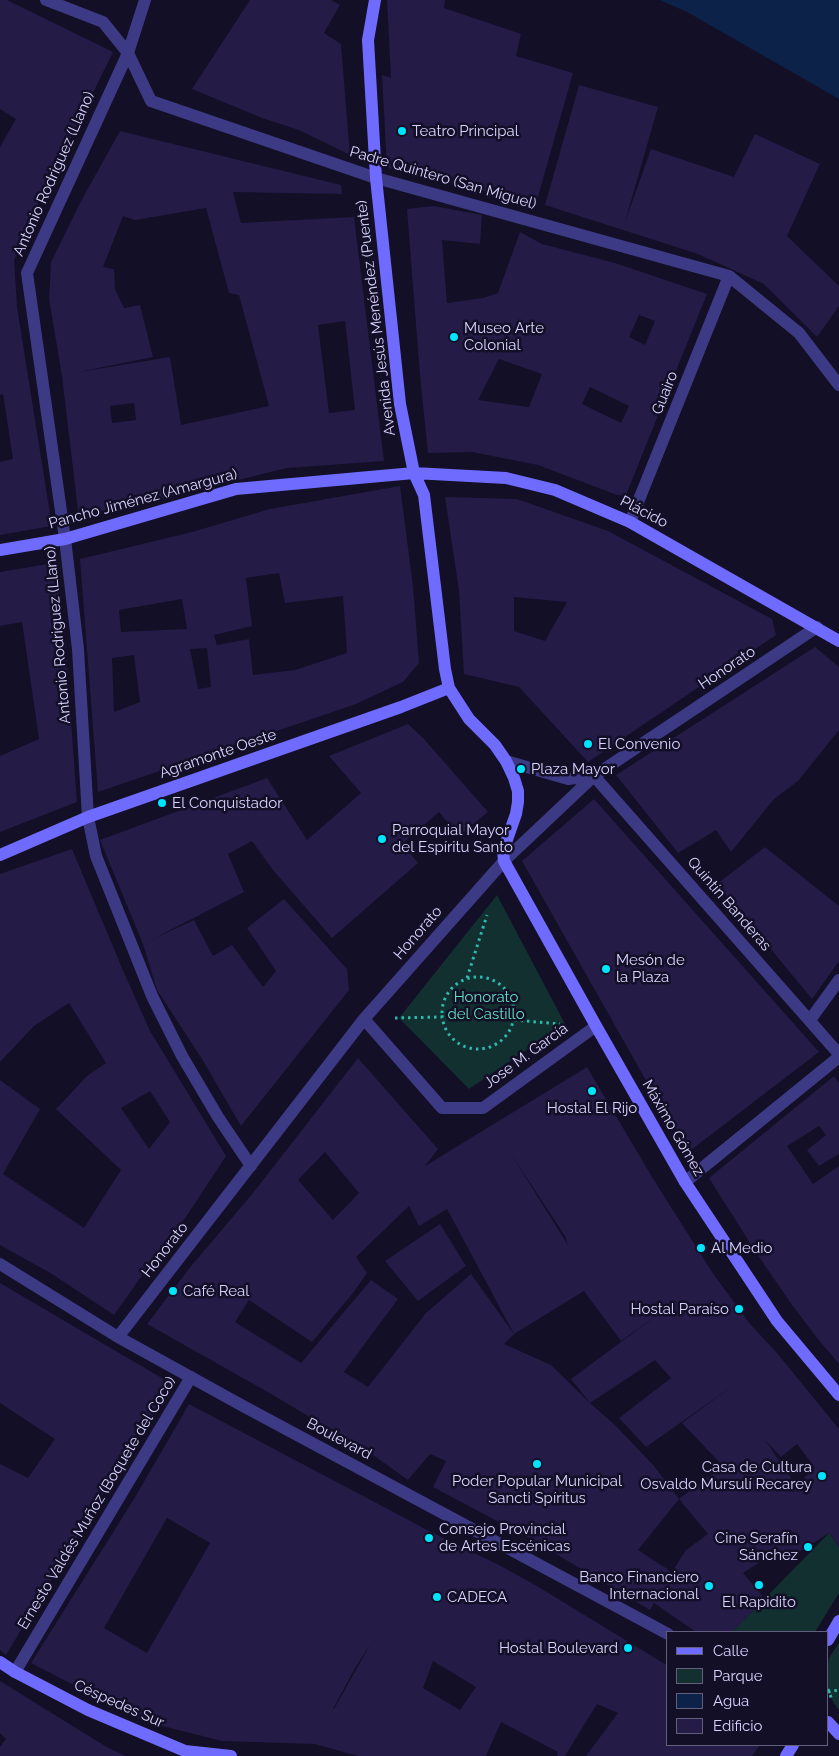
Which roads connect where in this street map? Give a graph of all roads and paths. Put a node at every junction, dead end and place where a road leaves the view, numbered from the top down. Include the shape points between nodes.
1 (46, 0) edge
2 (145, 0) edge
3 (374, 0) edge
4 (128, 53) junction
5 (376, 178) junction
6 (729, 276) junction
7 (839, 385) edge
8 (414, 473) junction
9 (630, 522) junction
10 (65, 539) junction
11 (0, 550) edge
12 (817, 627) junction
13 (839, 641) edge
14 (449, 688) junction
15 (506, 761) junction
16 (594, 776) junction
17 (88, 817) junction
18 (0, 855) edge
19 (504, 861) junction
20 (490, 906) dead end
21 (467, 978) junction
22 (839, 980) edge
23 (442, 1017) junction
24 (364, 1019) junction
25 (514, 1020) junction
26 (810, 1020) junction
27 (596, 1026) junction
28 (839, 1054) edge
29 (839, 1057) edge
30 (251, 1166) junction
31 (685, 1182) junction
32 (0, 1264) edge
33 (118, 1338) junction
34 (191, 1377) junction
35 (839, 1395) edge
36 (839, 1621) edge
37 (666, 1633) edge
38 (829, 1638) edge
39 (0, 1662) edge
40 (15, 1672) junction
41 (231, 1756) edge

1 - 4 street, Padre Quintero (San Miguel) via 103,22
2 - 4 street, Antonio Rodriguez (Llano)
3 - 5 main road, Avenida Jesús Menéndez (Puente) via 368,40
4 - 5 street, Padre Quintero (San Miguel) via 151,101
4 - 10 street, Antonio Rodriguez (Llano) via 27,273
5 - 6 street, Padre Quintero (San Miguel)
5 - 8 main road, Avenida Jesús Menéndez (Puente) via 400,404
6 - 7 street, Padre Quintero (San Miguel) via 799,333
6 - 9 street, Guairo
8 - 9 main road, Plácido via 506,478 555,490
8 - 10 main road, Pancho Jiménez (Amargura) via 236,489
8 - 14 main road, Avenida Jesús Menéndez (Puente) via 424,495
9 - 12 main road, Plácido
10 - 11 main road, Pancho Jiménez (Amargura)
10 - 17 street, Antonio Rodriguez (Llano) via 78,649
12 - 13 main road, Plácido
12 - 16 street, Honorato
14 - 15 main road via 469,718
14 - 17 main road, Agramonte Oeste
15 - 16 street via 568,779
15 - 19 main road via 516,784 518,802 502,850
16 - 19 street, Honorato
16 - 26 street, Quintín Banderas
17 - 18 main road, Agramonte Oeste
17 - 30 street, Antonio Rodriguez (Llano) via 96,856 152,996 182,1056
19 - 24 street, Honorato
19 - 27 main road, Máximo Gómez
20 - 21 path
21 - 23 path via 448,994
21 - 25 path via 480,977 502,986 510,996
22 - 26 street
23 - 24 path
23 - 25 path via 451,1038 471,1049 498,1043 510,1031
24 - 27 street, Jose M. García via 442,1108 483,1108
24 - 30 street, Honorato
25 - 27 path
26 - 28 street, Quintín Banderas
27 - 31 main road, Máximo Gómez
29 - 31 street
30 - 33 street, Honorato
31 - 35 main road, Máximo Gómez via 777,1321
32 - 33 street, Boulevard
33 - 34 street, Boulevard
34 - 37 street, Boulevard
34 - 40 street, Ernesto Valdés Muñoz (Boquete del Coco)
36 - 38 main road
39 - 40 main road, Céspedes Sur
40 - 41 main road, Céspedes Sur via 88,1710 185,1751

